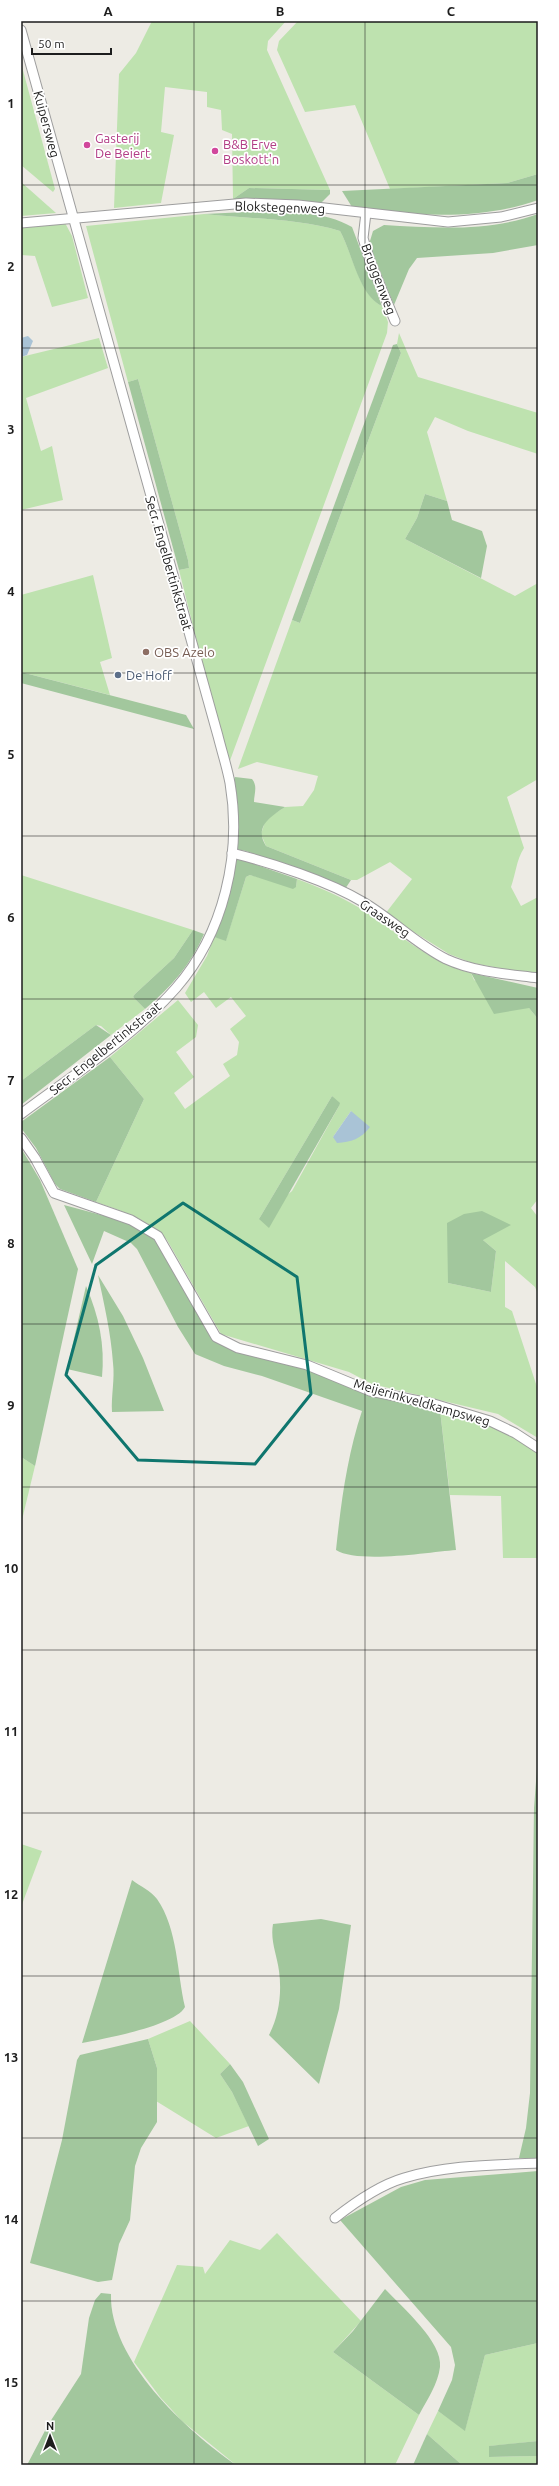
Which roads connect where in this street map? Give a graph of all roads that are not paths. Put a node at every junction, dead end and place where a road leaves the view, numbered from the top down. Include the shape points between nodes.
1 (21, 30) edge
2 (538, 208) edge
3 (366, 213) junction
4 (73, 218) junction
5 (21, 223) edge
6 (395, 321) dead end
7 (232, 853) junction
8 (538, 978) edge
9 (21, 1114) edge
10 (21, 1138) edge
11 (538, 1448) edge
12 (538, 2163) edge
13 (335, 2218) dead end

1 - 4 street, Kuipersweg
2 - 3 street, Blokstegenweg via 501,217 448,222
3 - 4 street, Blokstegenweg via 298,205 246,203
3 - 6 street, Bruggenweg via 363,238
4 - 5 street, Blokstegenweg
4 - 7 street, Secr. Engelbertinkstraat via 230,783
7 - 8 street, Graasweg via 252,858 363,902 447,959 480,970
7 - 9 street, Secr. Engelbertinkstraat via 226,890 209,939 177,987 124,1036
10 - 11 street, Meijerinkveldkampsweg via 54,1193 131,1220 158,1236 216,1337 238,1348 307,1365 370,1390 434,1404 490,1421
12 - 13 street via 465,2168 403,2178 378,2190

